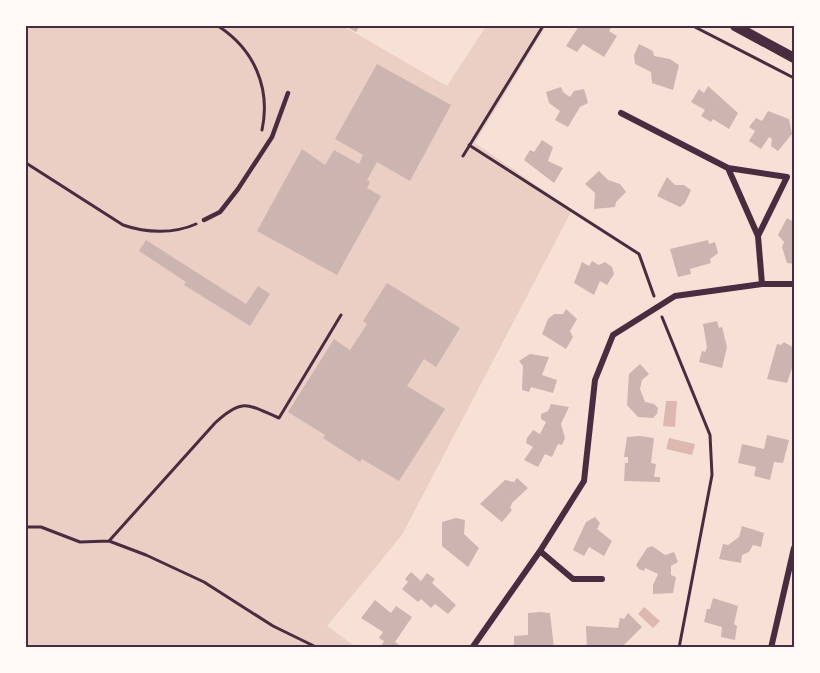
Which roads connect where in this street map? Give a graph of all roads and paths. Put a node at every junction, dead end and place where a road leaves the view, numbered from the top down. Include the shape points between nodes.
1 (218, 26) edge
2 (543, 26) edge
3 (693, 26) edge
4 (735, 26) edge
5 (795, 57) edge
6 (795, 78) edge
7 (288, 93) dead end
8 (621, 113) dead end
9 (262, 131) dead end
10 (469, 146) junction
11 (462, 156) dead end
12 (26, 163) edge
13 (728, 168) junction
14 (204, 220) joint
15 (758, 236) junction
16 (762, 284) junction
17 (795, 284) edge
18 (658, 307) junction
19 (341, 315) dead end
20 (26, 527) edge
21 (109, 541) junction
22 (795, 548) edge
23 (540, 551) junction
24 (602, 579) dead end
25 (318, 648) edge
26 (472, 648) edge
27 (679, 648) edge
28 (771, 648) edge

1 - 9 path via 246,50 259,73 264,98
2 - 10 path
3 - 6 path
4 - 5 street
7 - 14 lane via 272,137 238,189 220,212
8 - 13 street
10 - 11 path
10 - 18 path via 639,254
12 - 14 path via 135,229 185,229
13 - 15 street
13 - 15 street via 787,177
15 - 16 street
16 - 17 street
16 - 18 street via 675,296
18 - 23 street via 613,335 595,380 584,481
18 - 27 path via 710,435 712,475
19 - 21 path via 279,418 252,405 233,407
20 - 21 path via 41,527 80,542
21 - 25 path via 204,582 273,626
22 - 28 street
23 - 24 street via 573,579
23 - 26 street

